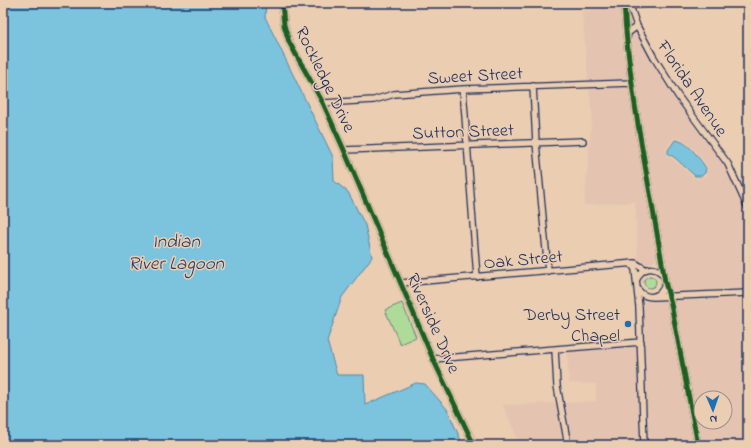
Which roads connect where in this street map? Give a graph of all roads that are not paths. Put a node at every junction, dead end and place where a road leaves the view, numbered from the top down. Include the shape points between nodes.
1 (282, 3) edge
2 (669, 3) edge
3 (627, 4) edge
4 (637, 26) junction
5 (626, 41) junction
6 (631, 82) junction
7 (533, 86) junction
8 (463, 89) junction
9 (322, 103) junction
10 (584, 141) dead end
11 (536, 143) junction
12 (466, 144) junction
13 (344, 150) junction
14 (748, 208) edge
15 (370, 211) joint
16 (661, 256) junction
17 (631, 264) junction
18 (648, 269) junction
19 (548, 270) junction
20 (477, 277) junction
21 (665, 280) junction
22 (636, 281) junction
23 (401, 283) junction
24 (748, 293) edge
25 (668, 296) junction
26 (651, 297) junction
27 (639, 307) junction
28 (640, 342) junction
29 (555, 349) junction
30 (433, 359) junction
31 (474, 445) edge
32 (568, 445) edge
33 (644, 445) edge
34 (698, 445) edge

1 - 9 street, Rockledge Drive via 284,26 289,42
2 - 3 street
3 - 4 street, Florida Avenue
3 - 5 street
4 - 5 street via 628,33
4 - 14 street, Florida Avenue via 678,96 728,164
5 - 6 street
6 - 7 street, Sweet Street
6 - 16 street
7 - 8 street, Sweet Street
7 - 11 street
8 - 9 street, Sweet Street via 394,94 374,100
8 - 12 street
9 - 13 street, Rockledge Drive
10 - 11 street, Sutton Street
11 - 12 street, Sutton Street
11 - 19 street
12 - 13 street, Sutton Street
12 - 20 street
13 - 15 street, Rockledge Drive
15 - 23 street, Riverside Drive
16 - 18 street via 658,262
16 - 21 street
17 - 18 street, Oak Street
17 - 19 street, Oak Street
17 - 22 street via 635,269
18 - 21 street via 659,271
18 - 22 street via 640,273
19 - 20 street, Oak Street
20 - 23 street, Oak Street
21 - 25 street
21 - 26 street via 663,290
22 - 26 street via 640,292
22 - 27 street
23 - 30 street, Riverside Drive
24 - 25 street
25 - 26 street
25 - 34 street via 678,335
26 - 27 street via 644,299
27 - 28 street
28 - 29 street
28 - 33 street
29 - 30 street
29 - 32 street via 557,386
30 - 31 street, Riverside Drive

